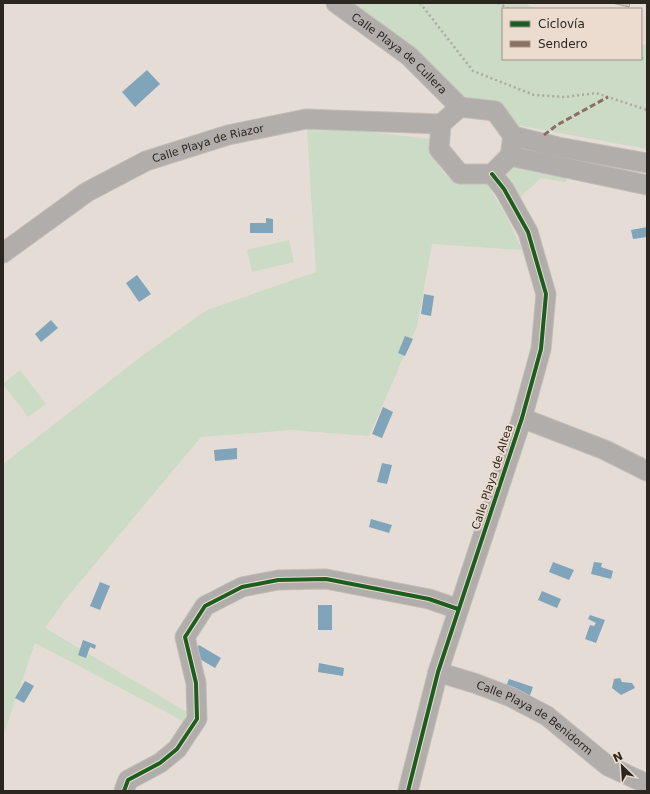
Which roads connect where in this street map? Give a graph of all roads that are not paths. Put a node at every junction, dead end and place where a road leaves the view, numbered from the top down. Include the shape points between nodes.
1 (336, 3) edge
2 (460, 107) junction
3 (441, 124) junction
4 (514, 136) junction
5 (510, 156) junction
6 (647, 163) edge
7 (492, 174) junction
8 (647, 185) edge
9 (3, 253) edge
10 (522, 418) junction
11 (647, 471) edge
12 (458, 609) junction
13 (438, 672) junction
14 (647, 784) edge
15 (124, 791) edge
16 (408, 791) edge

1 - 2 street, Calle Playa de Cullera via 409,56
2 - 3 street
2 - 4 street via 495,111
3 - 7 street via 439,148 460,174
3 - 9 street, Calle Playa de Riazor via 306,118 228,135 146,161 87,192
4 - 5 street
4 - 6 street via 558,147
5 - 7 street
5 - 8 street
7 - 10 street, Calle Playa de Altea via 504,189 528,232 546,294 541,349
10 - 11 street via 605,450
10 - 12 street, Calle Playa de Altea
12 - 13 street, Calle Playa de Altea
12 - 15 street via 429,599 326,579 278,580 242,587 205,606 185,637 196,683 197,719 177,748 160,763 128,780
13 - 14 street, Calle Playa de Benidorm via 511,697 547,716 608,766
13 - 16 street, Calle Playa de Altea

